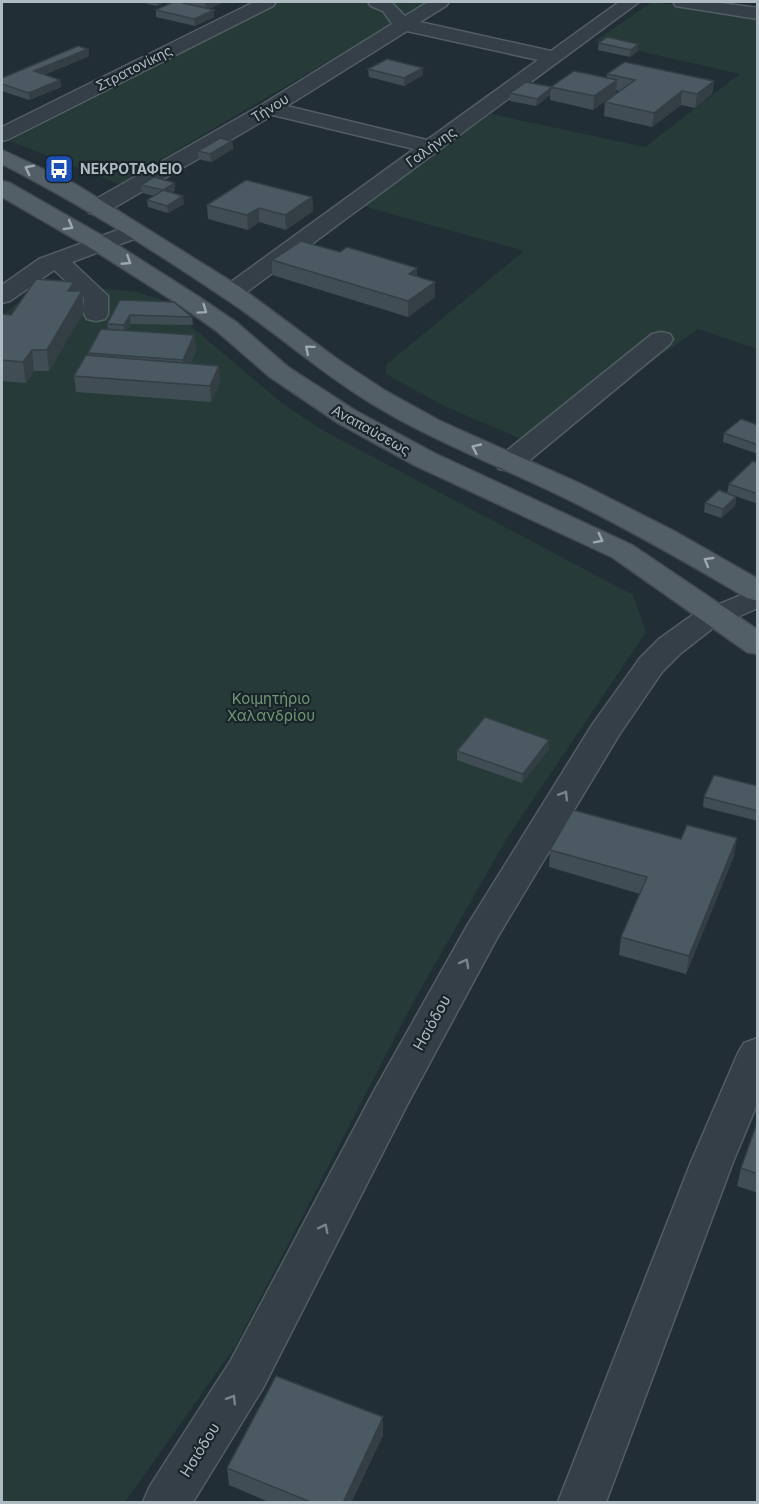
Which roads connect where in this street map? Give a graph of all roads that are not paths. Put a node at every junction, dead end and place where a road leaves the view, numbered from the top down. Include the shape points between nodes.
1 (267, 2) edge
2 (377, 2) edge
3 (440, 2) edge
4 (630, 2) edge
5 (682, 2) edge
6 (758, 14) edge
7 (402, 24) junction
8 (552, 57) junction
9 (270, 108) junction
10 (2, 135) edge
11 (431, 147) junction
12 (2, 156) edge
13 (2, 188) edge
14 (97, 208) junction
15 (134, 231) junction
16 (100, 244) junction
17 (56, 260) junction
18 (232, 292) junction
19 (2, 296) edge
20 (96, 314) dead end
21 (661, 339) dead end
22 (509, 463) junction
23 (758, 592) edge
24 (758, 597) edge
25 (716, 614) junction
26 (754, 638) edge
27 (758, 1053) edge
28 (167, 1503) edge
29 (582, 1503) edge

1 - 10 street, Στρατονίκης
2 - 7 street via 389,8
3 - 7 street, Τήνου
4 - 8 street, Γαλήνης
5 - 6 street
7 - 8 street
7 - 9 street, Τήνου
8 - 11 street, Γαλήνης
9 - 11 street
9 - 14 street, Τήνου
11 - 18 street, Γαλήνης
14 -> 12 main road
13 -> 16 main road, Αναπαύσεως
14 - 15 main road
15 - 16 street
15 - 18 main road
16 - 17 street
16 -> 25 main road, Αναπαύσεως via 213,317 279,372 347,417 423,459 604,541
17 - 19 street
17 - 20 street via 96,296
22 -> 18 main road via 431,427 375,395
21 - 22 street
23 -> 22 main road via 664,537
24 - 25 street, Ησιόδου
25 - 26 main road, Αναπαύσεως
28 -> 25 street, Ησιόδου via 248,1374 388,1102 530,849 651,665 688,631
27 - 29 street via 712,1162

